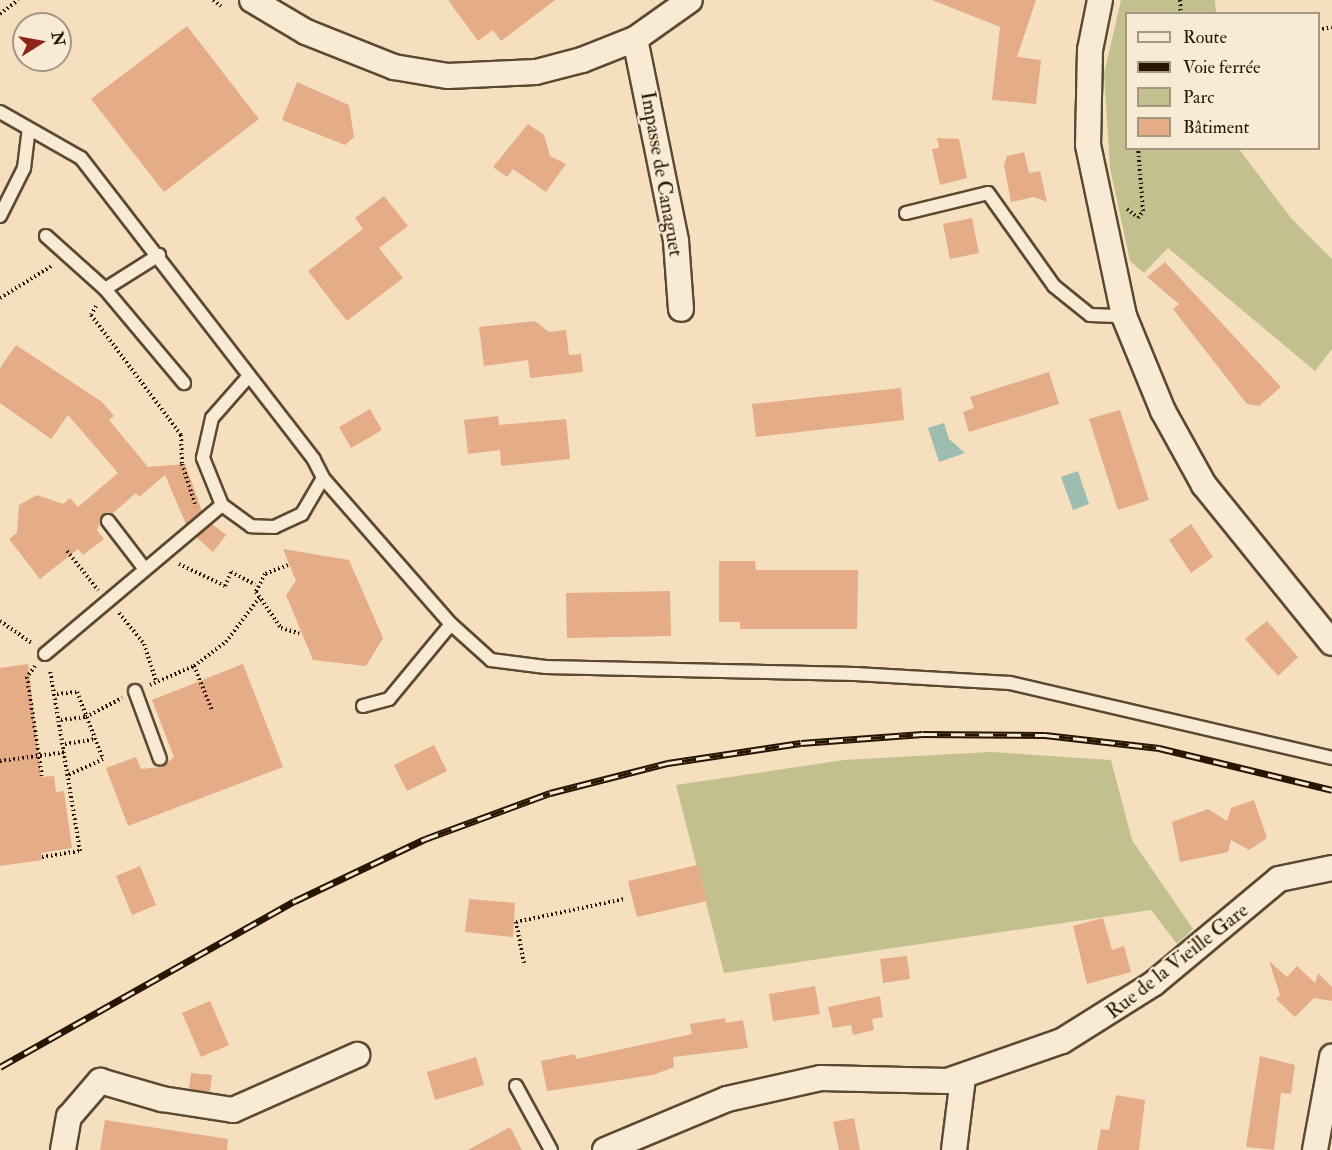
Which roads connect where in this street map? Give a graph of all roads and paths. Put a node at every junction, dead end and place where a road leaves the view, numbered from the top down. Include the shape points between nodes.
1 (18, 0) edge
2 (213, 0) edge
3 (252, 0) edge
4 (690, 0) edge
5 (1100, 0) edge
6 (221, 6) dead end
7 (0, 14) edge
8 (635, 39) junction
9 (0, 112) edge
10 (29, 130) junction
11 (1138, 150) edge
12 (906, 213) dead end
13 (0, 216) edge
14 (1131, 216) dead end
15 (46, 236) dead end
16 (159, 255) junction
17 (68, 256) junction
18 (105, 289) junction
19 (0, 298) edge
20 (681, 309) dead end
21 (1124, 316) junction
22 (248, 377) junction
23 (184, 383) dead end
24 (322, 478) junction
25 (222, 505) junction
26 (204, 519) junction
27 (108, 521) dead end
28 (167, 549) junction
29 (288, 565) dead end
30 (144, 568) junction
31 (255, 584) junction
32 (259, 598) junction
33 (0, 621) edge
34 (451, 624) junction
35 (299, 633) dead end
36 (1332, 643) edge
37 (45, 654) junction
38 (194, 666) junction
39 (135, 691) junction
40 (57, 694) junction
41 (363, 706) dead end
42 (212, 710) dead end
43 (86, 717) junction
44 (61, 720) junction
45 (95, 739) junction
46 (65, 744) junction
47 (66, 752) junction
48 (39, 756) junction
49 (1332, 758) edge
50 (160, 759) dead end
51 (0, 761) edge
52 (69, 775) junction
53 (42, 776) dead end
54 (42, 857) dead end
55 (1332, 868) edge
56 (624, 899) dead end
57 (524, 963) dead end
58 (357, 1055) dead end
59 (1332, 1057) edge
60 (963, 1078) junction
61 (516, 1086) dead end
62 (635, 1143) edge
63 (63, 1150) edge
64 (551, 1150) edge
65 (605, 1150) edge
66 (954, 1150) edge
67 (1315, 1150) edge

1 - 7 path
2 - 6 path
3 - 8 street via 306,32 383,63 448,76 536,72
4 - 8 street
5 - 21 street via 1090,50 1088,145
8 - 20 street, Impasse de Canaguet via 676,242
9 - 10 lane
10 - 13 lane via 24,168
10 - 16 lane via 81,158
11 - 14 path via 1143,211 1138,218
12 - 21 lane via 988,193 1054,286 1090,315
15 - 17 lane
16 - 18 lane
16 - 22 lane
17 - 18 lane
17 - 19 path
18 - 23 lane
18 - 26 path via 91,315 181,435 186,482
21 - 36 street via 1163,411 1204,485
22 - 24 lane
22 - 25 lane via 212,418 206,437 203,458
24 - 25 lane via 302,514 274,527 251,526
24 - 34 lane
25 - 26 lane
26 - 28 lane
27 - 30 lane
28 - 30 lane
28 - 31 path via 188,572 194,567 225,586 231,572
29 - 31 path
30 - 37 lane
31 - 32 path
32 - 35 path via 281,628
32 - 38 path via 226,642
33 - 37 path
34 - 41 lane via 389,699
34 - 49 lane via 491,660 523,666 855,674 1010,683
37 - 40 path
37 - 48 path via 27,677
38 - 39 path
38 - 42 path
39 - 43 path
39 - 50 lane
40 - 43 path via 77,692
40 - 44 path
43 - 44 path
43 - 45 path
44 - 46 path
45 - 46 path
45 - 52 path via 104,759
46 - 47 path
47 - 48 path
47 - 52 path
48 - 51 path
48 - 53 path
52 - 54 path via 80,851
55 - 60 street, Rue de la Vieille Gare via 1279,879 1109,1015 1062,1041
56 - 57 path via 516,922
58 - 63 street via 233,1110 162,1099 100,1081 69,1118
59 - 67 street
60 - 62 street, Rue de la Vieille Gare via 821,1078 727,1099
60 - 66 street
61 - 64 lane
62 - 65 street, Rue de la Vieille Gare

